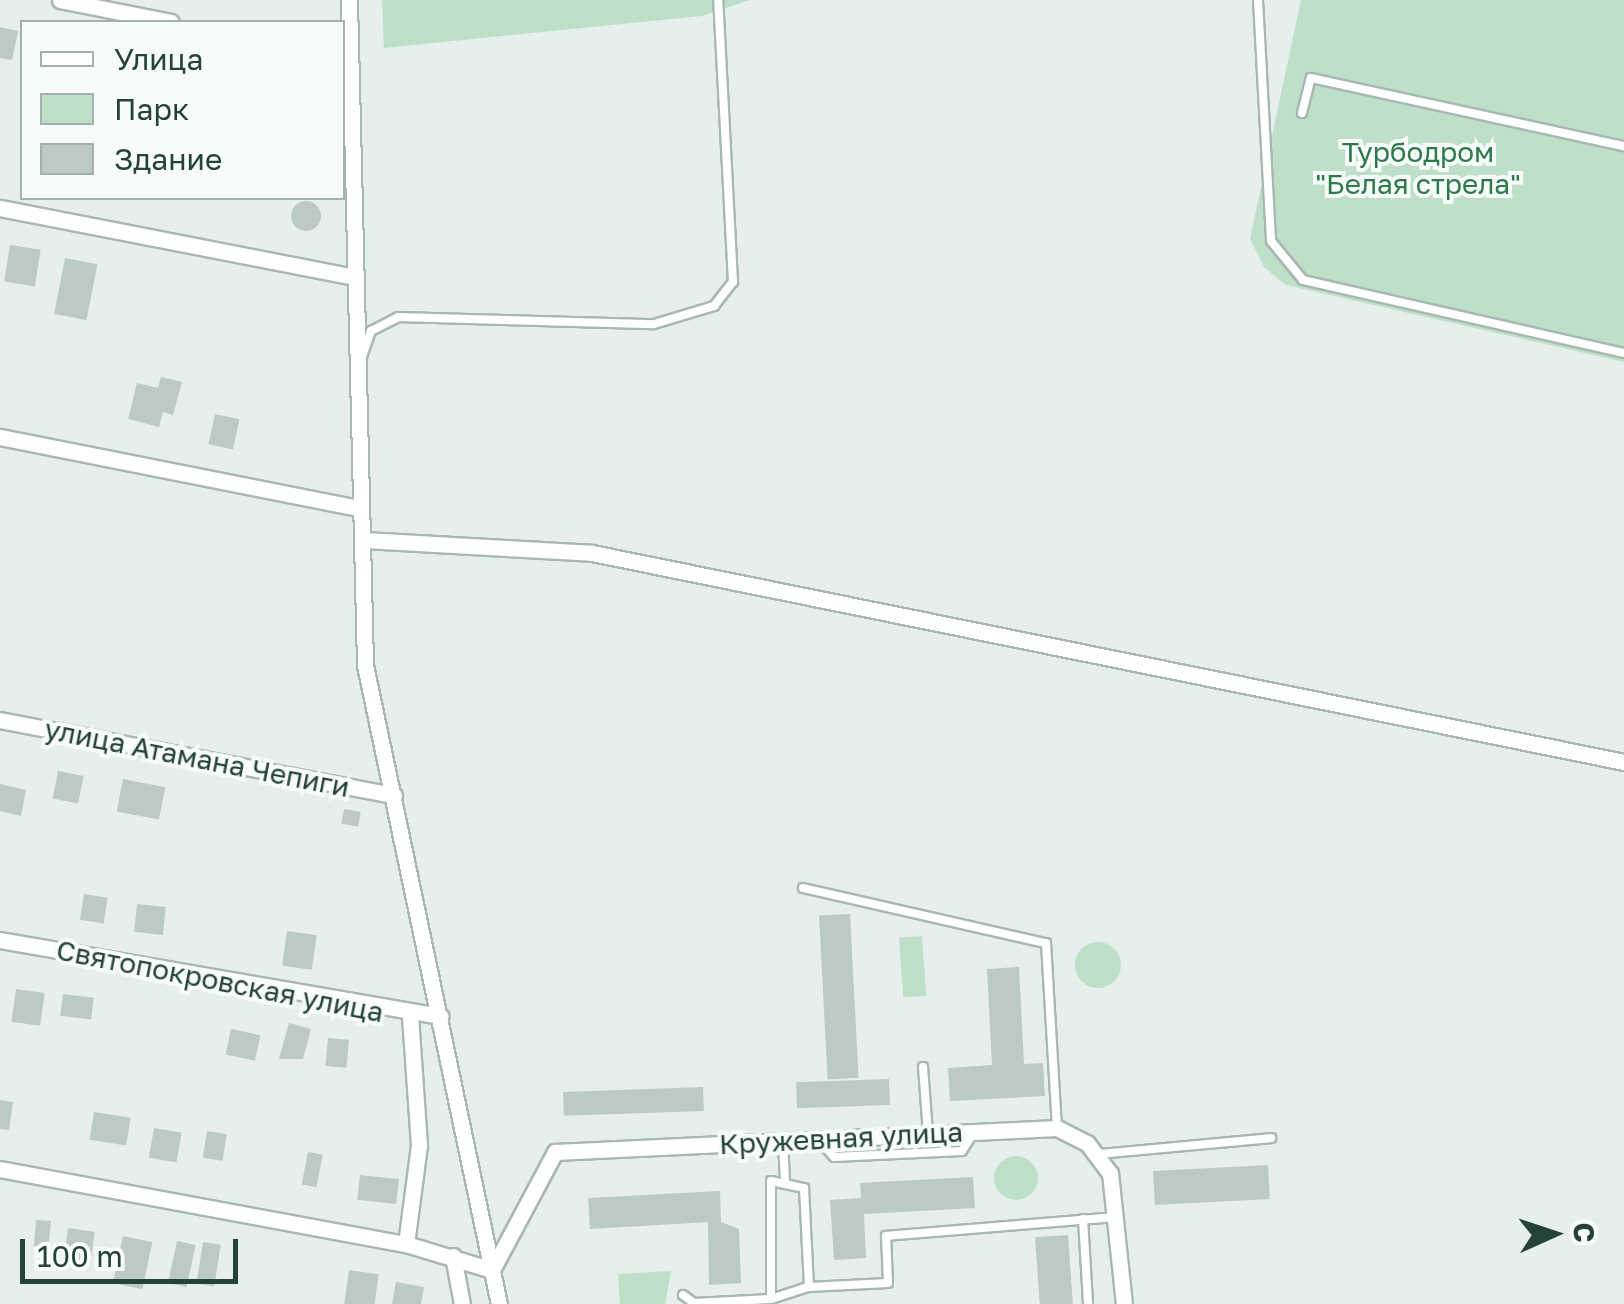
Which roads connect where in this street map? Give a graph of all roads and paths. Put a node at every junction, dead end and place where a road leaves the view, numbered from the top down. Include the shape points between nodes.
1 (60, 0) edge
2 (349, 0) edge
3 (718, 0) edge
4 (1258, 0) edge
5 (161, 20) edge
6 (346, 58) edge
7 (1302, 113) dead end
8 (1624, 146) edge
9 (0, 208) edge
10 (354, 277) junction
11 (1624, 353) edge
12 (357, 370) junction
13 (0, 437) edge
14 (359, 508) junction
15 (363, 540) junction
16 (0, 720) edge
17 (1624, 762) edge
18 (394, 795) junction
19 (803, 888) dead end
20 (0, 940) edge
21 (410, 1016) junction
22 (440, 1016) junction
23 (924, 1066) dead end
24 (1057, 1128) junction
25 (974, 1132) junction
26 (928, 1134) junction
27 (1271, 1138) dead end
28 (818, 1139) junction
29 (784, 1141) junction
30 (1099, 1154) junction
31 (0, 1170) edge
32 (785, 1180) junction
33 (1120, 1216) junction
34 (1083, 1219) junction
35 (406, 1244) junction
36 (453, 1256) junction
37 (492, 1270) junction
38 (808, 1287) junction
39 (683, 1295) dead end
40 (771, 1299) junction
41 (462, 1304) edge
42 (499, 1304) edge
43 (1088, 1304) edge
44 (1124, 1304) edge

1 - 5 street
2 - 6 street
3 - 12 lane via 733,282 714,306 654,324 398,317 371,331
4 - 11 lane via 1270,240 1303,280
6 - 10 street
7 - 8 lane via 1311,78
9 - 10 street
10 - 12 street
12 - 14 street
13 - 14 street
14 - 15 street
15 - 17 street via 592,553
15 - 18 street via 365,666
16 - 18 street, улица Атамана Чепиги
18 - 22 street
19 - 24 lane via 1046,943
20 - 21 street, Святопокровская улица
21 - 22 street, Святопокровская улица
21 - 35 street via 420,1145
22 - 37 street
23 - 26 lane
24 - 25 street, Кружевная улица
24 - 30 street
25 - 26 street, Кружевная улица
25 - 28 lane via 962,1151 925,1153 834,1157
26 - 28 street, Кружевная улица
27 - 30 lane
28 - 29 street, Кружевная улица
29 - 32 lane
29 - 37 street, Кружевная улица via 555,1152
30 - 33 street
31 - 35 street
32 - 38 lane via 804,1188
32 - 40 lane via 765,1188
33 - 34 lane
33 - 44 street
34 - 38 lane via 886,1236 888,1283
34 - 43 lane
35 - 36 street
36 - 37 street
36 - 41 street
37 - 42 street
38 - 40 lane
39 - 40 lane via 694,1303

